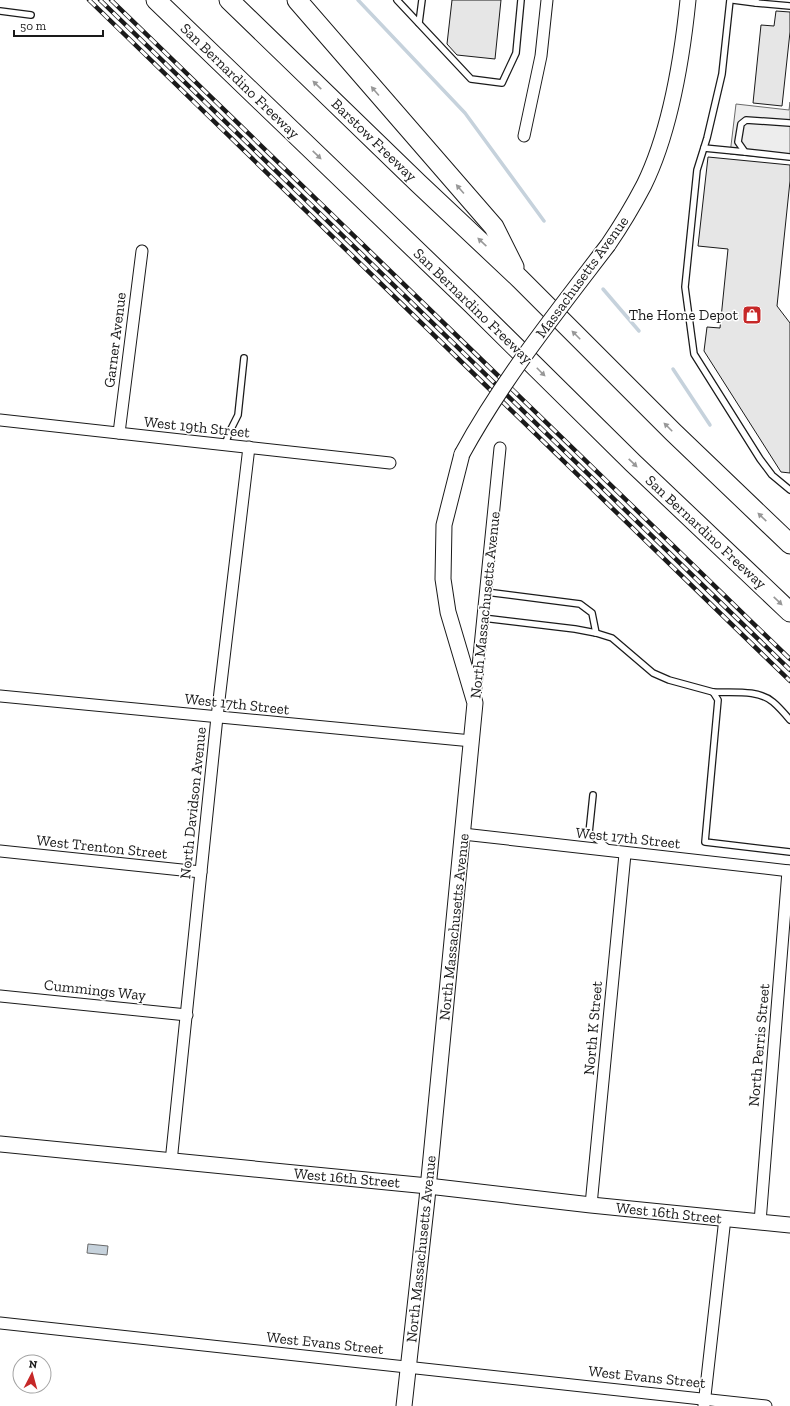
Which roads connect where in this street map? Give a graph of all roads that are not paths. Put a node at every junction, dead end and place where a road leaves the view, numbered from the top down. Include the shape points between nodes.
1 (156, 0) edge
2 (229, 0) edge
3 (297, 0) edge
4 (397, 0) edge
5 (422, 0) edge
6 (521, 0) edge
7 (547, 0) edge
8 (688, 0) edge
9 (730, 0) edge
10 (733, 0) edge
11 (756, 1) edge
12 (790, 6) edge
13 (0, 11) edge
14 (31, 15) dead end
15 (419, 23) junction
16 (790, 123) edge
17 (524, 136) dead end
18 (704, 148) junction
19 (745, 152) junction
20 (790, 157) edge
21 (142, 251) dead end
22 (520, 279) junction
23 (244, 358) dead end
24 (0, 420) edge
25 (119, 433) junction
26 (225, 445) junction
27 (249, 447) junction
28 (500, 448) dead end
29 (390, 463) dead end
30 (790, 490) edge
31 (790, 544) edge
32 (486, 592) junction
33 (790, 612) edge
34 (483, 618) junction
35 (596, 633) junction
36 (712, 692) junction
37 (0, 696) edge
38 (475, 703) junction
39 (217, 717) junction
40 (790, 720) edge
41 (472, 742) junction
42 (593, 794) dead end
43 (463, 834) junction
44 (0, 851) edge
45 (790, 852) edge
46 (619, 853) junction
47 (789, 871) edge
48 (200, 872) junction
49 (0, 996) edge
50 (187, 1015) junction
51 (0, 1144) edge
52 (171, 1162) junction
53 (428, 1186) junction
54 (591, 1205) junction
55 (725, 1218) junction
56 (760, 1222) junction
57 (790, 1225) edge
58 (0, 1323) edge
59 (408, 1366) junction
60 (704, 1402) edge
61 (404, 1406) edge
62 (766, 1406) edge

1 -> 33 highway, San Bernardino Freeway
22 -> 2 highway, Barstow Freeway
22 -> 3 highway via 494,227
4 - 15 lane
5 - 15 lane
6 - 15 lane via 516,53 502,83 470,79
7 - 17 street via 541,56
8 - 38 street, Massachusetts Avenue, bridge via 680,59 658,150 644,184 608,245 508,378 462,454 444,525 443,579 448,612
9 - 18 lane via 722,74
10 - 11 lane
11 - 12 lane
13 - 14 lane
16 - 19 lane via 746,120 741,124 738,142
18 - 19 lane
18 - 30 lane via 697,170 685,275 694,354 760,459 772,475
19 - 20 lane
21 - 25 street, Garner Avenue
31 -> 22 highway via 673,432
23 - 26 lane via 238,415
24 - 25 street, West 19th Street
25 - 26 street, West 19th Street
26 - 27 street, West 19th Street
27 - 29 street, West 19th Street
27 - 39 street, North Davidson Avenue
28 - 32 street, North Massachusetts Avenue
32 - 34 street, North Massachusetts Avenue
32 - 35 lane via 580,604 592,613
34 - 35 lane
34 - 38 street, North Massachusetts Avenue
35 - 36 lane via 612,638 653,673
36 - 40 lane via 747,693 764,697 773,701
36 - 45 lane via 718,700 705,842
37 - 39 street, West 17th Street
38 - 41 street, North Massachusetts Avenue
39 - 41 street, West 17th Street
39 - 48 street, North Davidson Avenue
41 - 43 street, North Massachusetts Avenue
42 - 46 lane via 589,833
43 - 46 street, West 17th Street
43 - 53 street, North Massachusetts Avenue
44 - 48 street, West Trenton Street
46 - 47 street, West 17th Street
46 - 54 street, North K Street
47 - 56 street, North Perris Street
48 - 50 street, North Davidson Avenue
49 - 50 street, Cummings Way
50 - 52 street, North Davidson Avenue
51 - 52 street, West 16th Street
52 - 53 street, West 16th Street
53 - 54 street, West 16th Street
53 - 59 street, North Massachusetts Avenue
54 - 55 street, West 16th Street
55 - 56 street, West 16th Street
55 - 60 street
56 - 57 street, West 16th Street
58 - 59 street, West Evans Street
59 - 60 street, West Evans Street
59 - 61 street, North Massachusetts Avenue
60 - 62 street, West Evans Street

